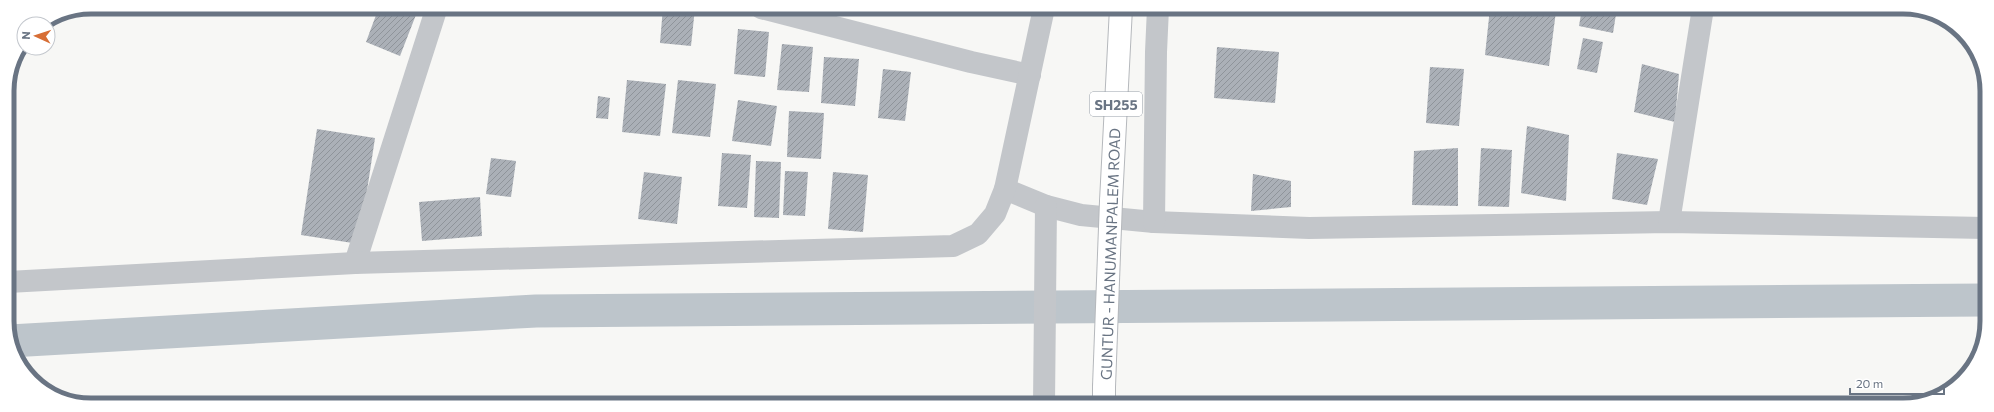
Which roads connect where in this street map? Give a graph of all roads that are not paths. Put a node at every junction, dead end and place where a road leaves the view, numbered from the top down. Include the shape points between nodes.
1 (435, 14) edge
2 (784, 14) edge
3 (1043, 14) edge
4 (1121, 14) edge
5 (1158, 14) edge
6 (1702, 14) edge
7 (1030, 75) junction
8 (1005, 189) junction
9 (1046, 206) junction
10 (1154, 222) junction
11 (1669, 222) junction
12 (1980, 228) edge
13 (355, 263) junction
14 (14, 282) edge
15 (1044, 394) edge
16 (1104, 396) edge

1 - 13 street
2 - 7 street
3 - 7 street
4 - 16 main road, GUNTUR - HANUMANPALEM ROAD / SH255, bridge
5 - 10 street
6 - 11 street
7 - 8 street
8 - 9 street
8 - 13 street via 995,214 978,234 953,246
9 - 10 street via 1081,214
9 - 15 street
10 - 11 street via 1309,228
11 - 12 street
13 - 14 street

